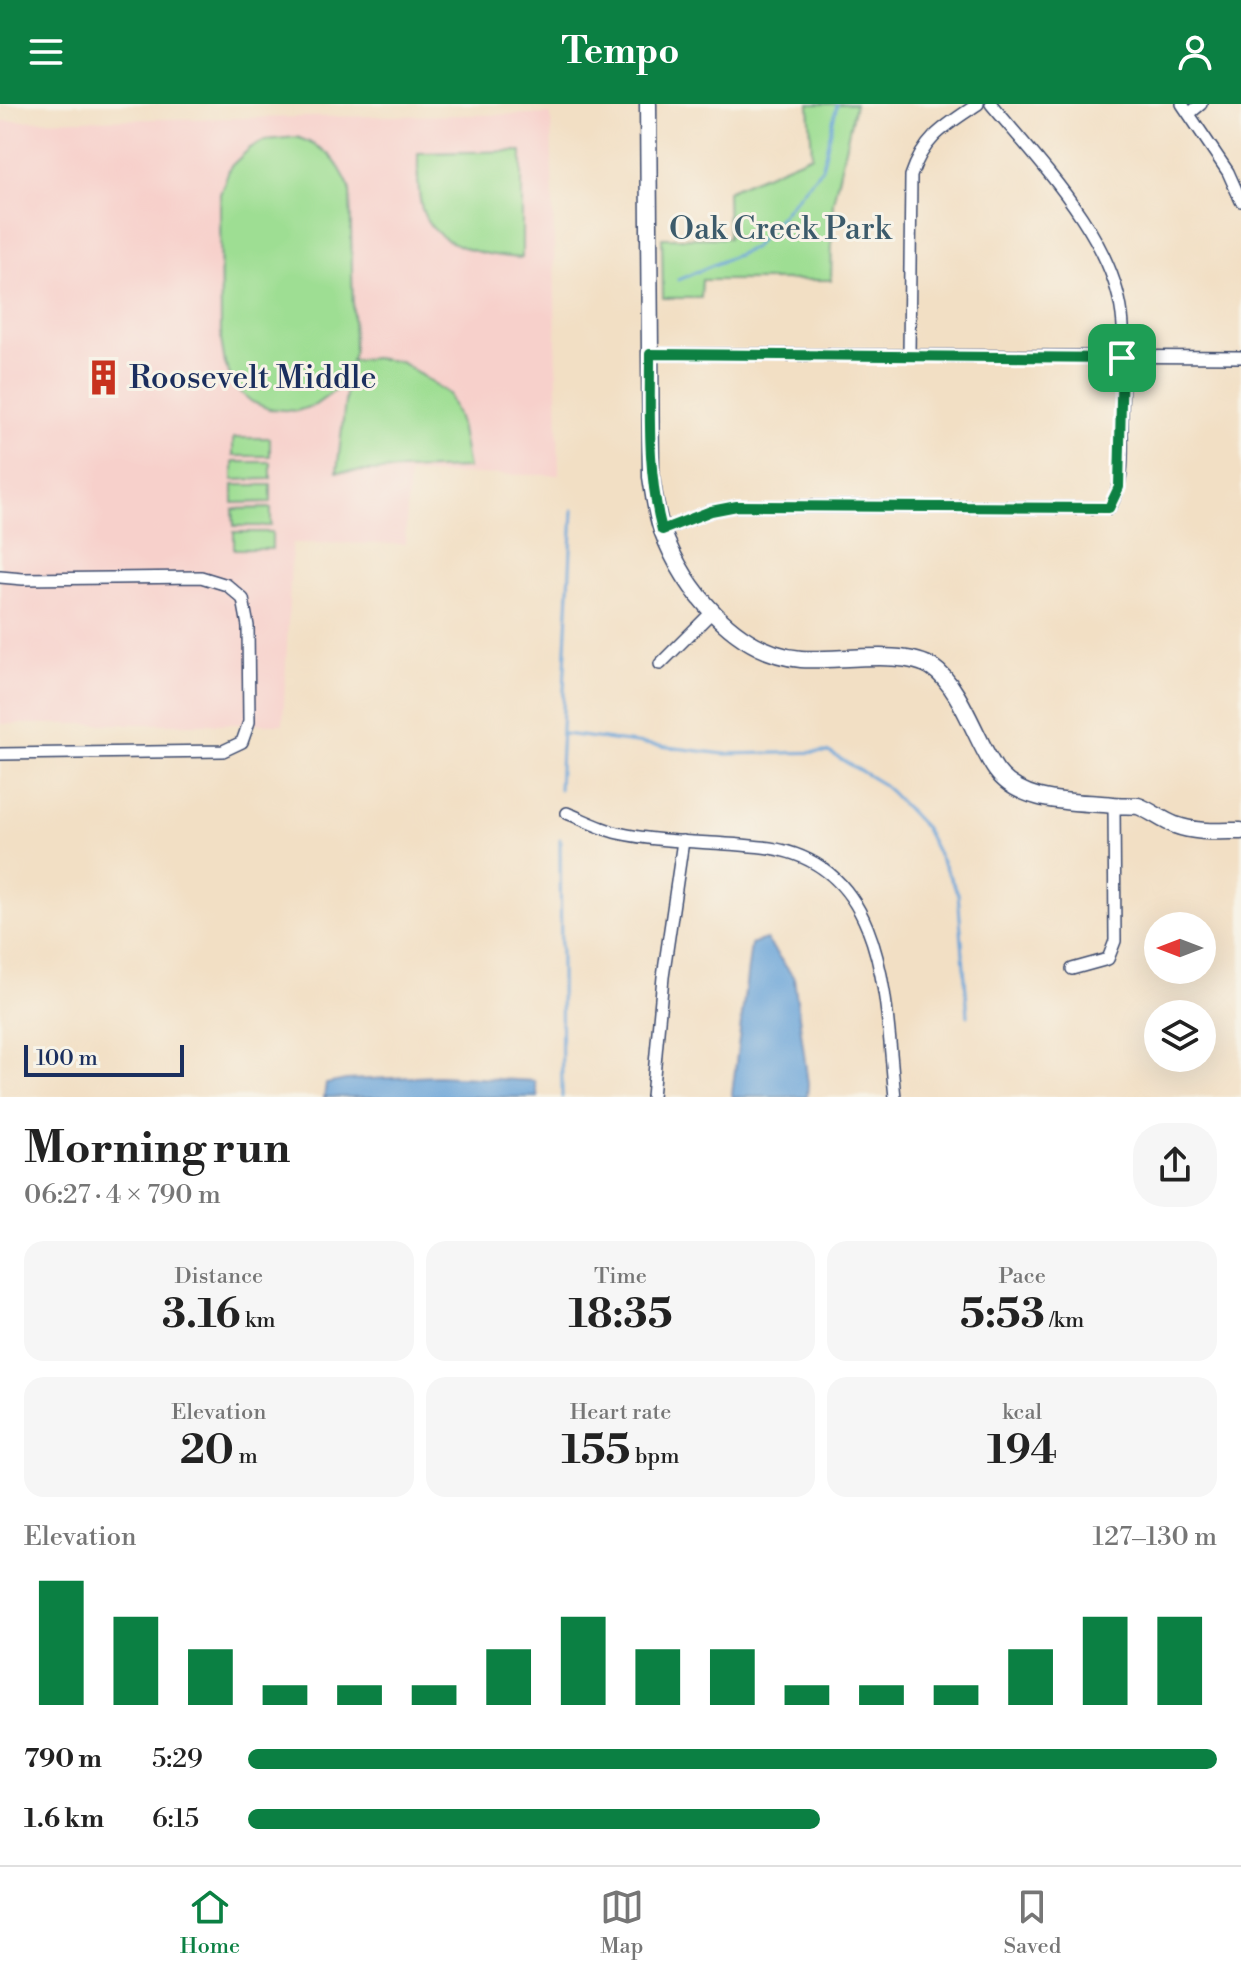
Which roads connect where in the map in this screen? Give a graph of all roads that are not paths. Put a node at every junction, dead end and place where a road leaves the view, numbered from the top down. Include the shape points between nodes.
1 (648, 104) edge
2 (978, 104) edge
3 (991, 104) edge
4 (1201, 104) edge
5 (1186, 109) edge
6 (1241, 201) edge
7 (650, 354) junction
8 (909, 355) junction
9 (1241, 357) edge
10 (1122, 358) junction
11 (662, 530) junction
12 (0, 577) edge
13 (712, 612) junction
14 (660, 664) dead end
15 (0, 754) edge
16 (1114, 805) junction
17 (567, 813) dead end
18 (1241, 831) edge
19 (683, 841) junction
20 (1072, 969) dead end
21 (652, 1097) edge
22 (895, 1097) edge

1 - 7 street
2 - 8 street via 932,136 911,176
3 - 10 street via 1072,205 1106,257 1122,316
4 - 5 street
5 - 6 street
7 - 8 street
7 - 11 street via 650,454
8 - 10 street
9 - 10 street
10 - 11 street via 1119,487 1109,508 737,506 702,513
11 - 13 street
12 - 15 street via 201,577 227,585 243,599 248,626 249,722 242,742 223,751
13 - 14 street
13 - 16 street via 747,641 773,654 802,659 893,658 934,668 954,692 996,771 1014,788 1044,799
16 - 18 street via 1139,806 1179,827
16 - 20 street via 1115,941 1108,959
17 - 19 street via 615,833
19 - 21 street
19 - 22 street via 795,854 824,870 853,896 883,976

